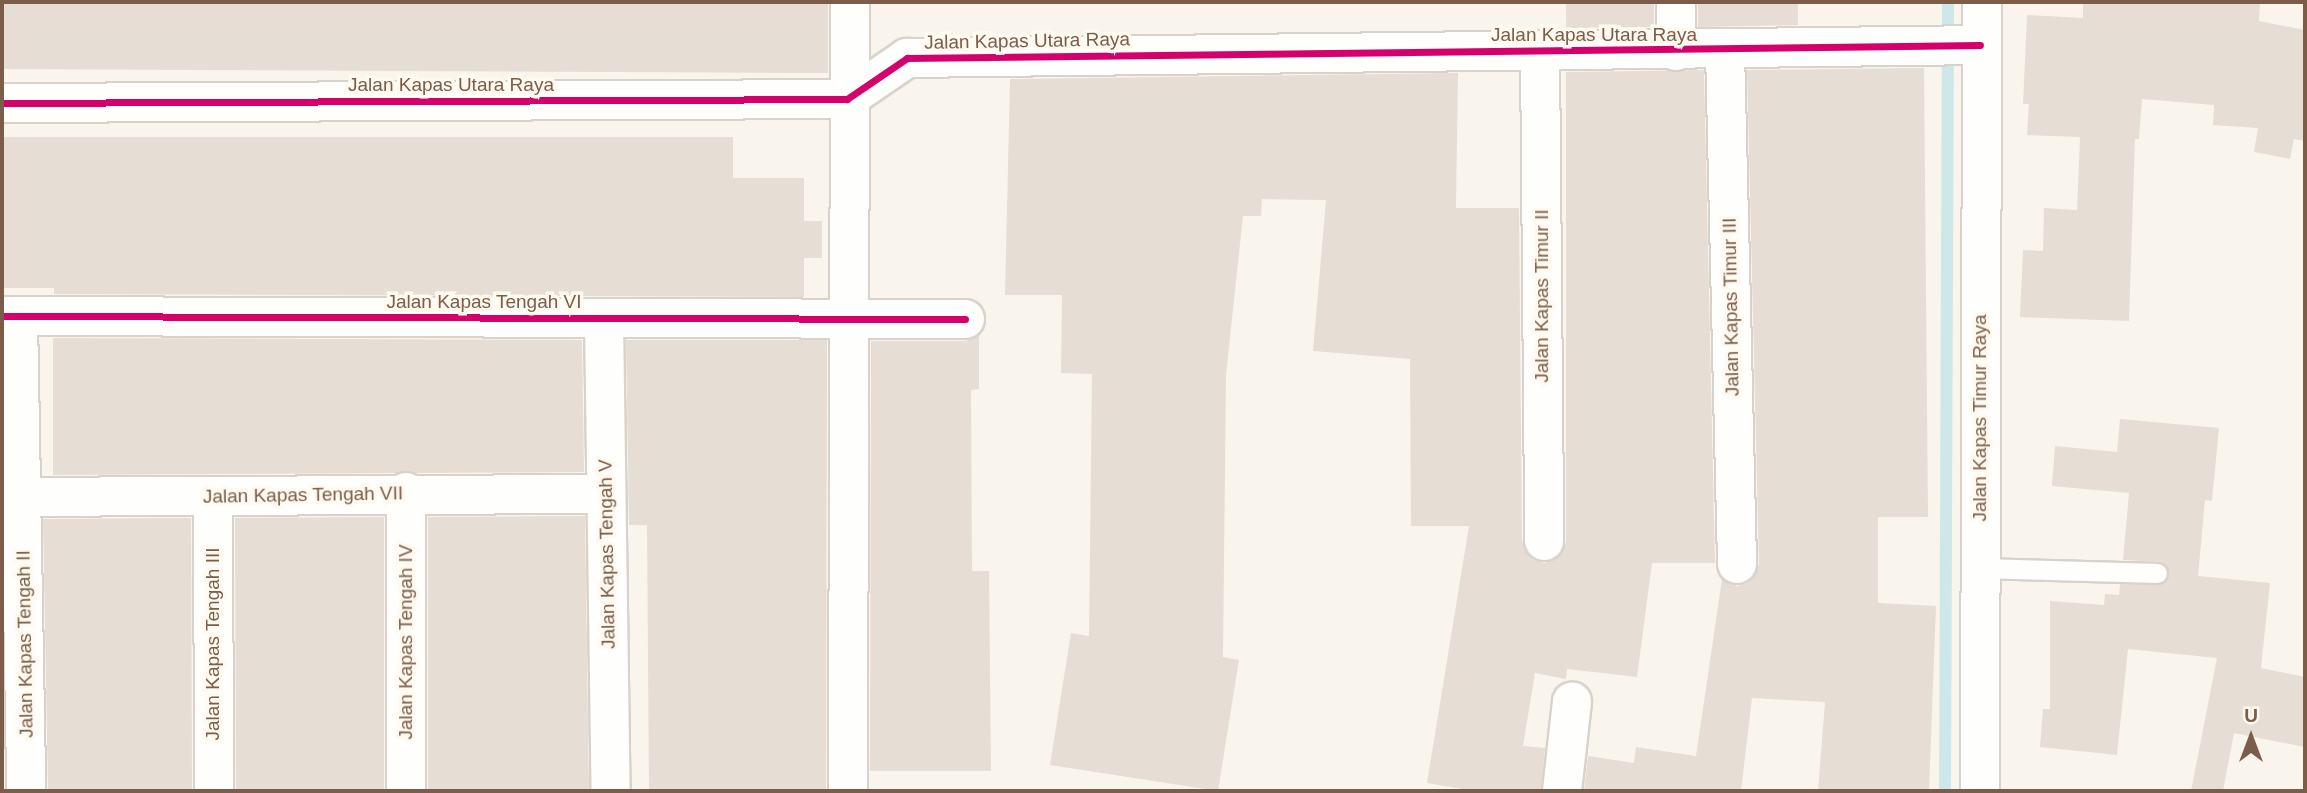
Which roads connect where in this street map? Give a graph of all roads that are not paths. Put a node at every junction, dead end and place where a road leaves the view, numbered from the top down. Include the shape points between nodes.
1 (850, 2) edge
2 (1676, 2) edge
3 (1982, 2) edge
4 (1957, 46) junction
5 (1725, 50) junction
6 (1540, 51) junction
7 (1676, 51) junction
8 (847, 99) junction
9 (2, 103) edge
10 (10, 316) edge
11 (604, 318) junction
12 (846, 319) junction
13 (965, 319) dead end
14 (406, 492) junction
15 (605, 494) junction
16 (13, 497) edge
17 (213, 497) junction
18 (1544, 541) dead end
19 (1737, 564) dead end
20 (1980, 568) junction
21 (2157, 573) dead end
22 (1572, 702) dead end
23 (26, 791) edge
24 (214, 791) edge
25 (406, 791) edge
26 (611, 791) edge
27 (848, 791) edge
28 (1562, 791) edge
29 (1980, 791) edge

1 - 8 street
2 - 7 street
3 - 4 street, Jalan Kapas Timur Raya
4 - 5 street, Jalan Kapas Utara Raya
4 - 20 street, Jalan Kapas Timur Raya
5 - 7 street, Jalan Kapas Utara Raya
5 - 19 street, Jalan Kapas Timur III
6 - 7 street, Jalan Kapas Utara Raya
6 - 8 street, Jalan Kapas Utara Raya via 907,58
6 - 18 street, Jalan Kapas Timur II
8 - 9 street, Jalan Kapas Utara Raya
8 - 12 street
10 - 11 street, Jalan Kapas Tengah VI
10 - 16 street, Jalan Kapas Tengah II
11 - 12 street, Jalan Kapas Tengah VI
11 - 15 street, Jalan Kapas Tengah V
12 - 13 street, Jalan Kapas Tengah VI
12 - 27 street
14 - 15 street, Jalan Kapas Tengah VII
14 - 17 street, Jalan Kapas Tengah VII
14 - 25 street, Jalan Kapas Tengah IV
15 - 26 street, Jalan Kapas Tengah V
16 - 17 street, Jalan Kapas Tengah VII
16 - 23 street, Jalan Kapas Tengah II
17 - 24 street, Jalan Kapas Tengah III
20 - 21 lane
20 - 29 street, Jalan Kapas Timur Raya
22 - 28 street

